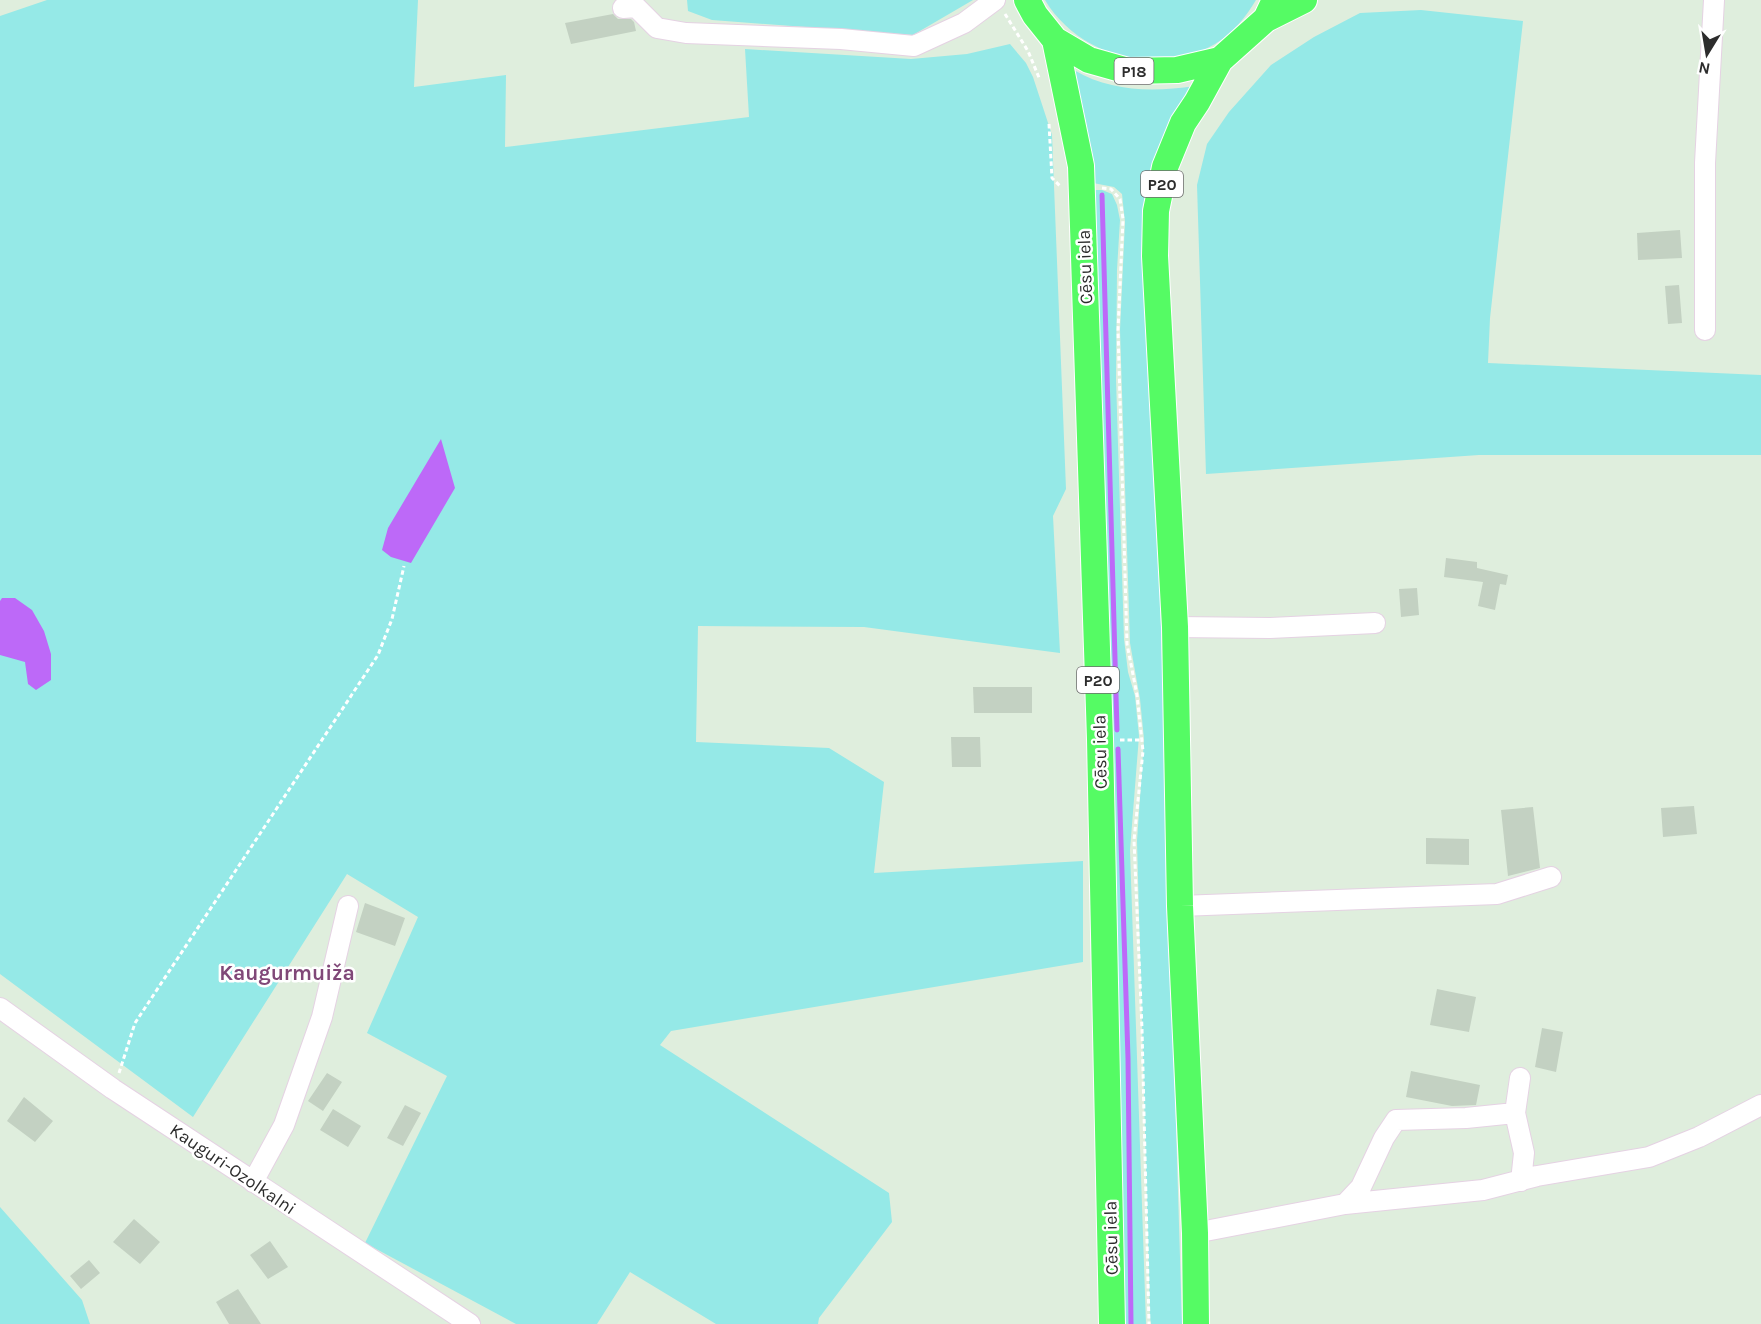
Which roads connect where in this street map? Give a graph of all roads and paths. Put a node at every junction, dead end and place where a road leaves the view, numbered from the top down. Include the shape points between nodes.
1 (1028, 0) edge
2 (1304, 0) edge
3 (1714, 0) edge
4 (999, 5) edge
5 (623, 8) dead end
6 (1270, 9) edge
7 (1054, 40) junction
8 (1220, 60) junction
9 (1041, 81) dead end
10 (1049, 123) dead end
11 (1097, 187) dead end
12 (1066, 188) dead end
13 (1705, 330) dead end
14 (404, 566) dead end
15 (1375, 623) dead end
16 (1175, 627) junction
17 (1551, 877) dead end
18 (348, 906) dead end
19 (1180, 906) junction
20 (0, 1008) edge
21 (1520, 1078) dead end
22 (113, 1089) junction
23 (1761, 1105) edge
24 (1515, 1113) junction
25 (1521, 1181) junction
26 (253, 1182) junction
27 (1345, 1204) junction
28 (1195, 1233) junction
29 (470, 1324) edge
30 (1112, 1324) edge
31 (1149, 1324) edge
32 (1196, 1324) edge

1 - 7 main road, P18
2 - 6 main road, P18
3 - 13 street via 1705,174
4 - 5 street via 914,46 686,33 657,28 636,7
4 - 9 path via 1028,51
6 - 8 main road, P18
7 - 8 main road, P18 via 1089,60 1128,71 1177,70
7 - 30 main road, Cēsu iela / P20 via 1081,166 1100,739
8 - 16 main road, P20 via 1183,123 1165,167 1156,211 1155,256
10 - 12 path via 1052,178
11 - 31 path via 1111,189 1120,199 1123,219 1118,330 1127,644 1143,751 1134,840
14 - 22 path via 392,619 378,655 135,1023
15 - 16 street
16 - 19 main road, P20
17 - 19 street via 1497,894
18 - 26 street via 322,1017 284,1125
19 - 28 main road, P20
20 - 22 street, Kauguri-Ozolkalni
21 - 24 street
22 - 26 street, Kauguri-Ozolkalni
23 - 25 street via 1649,1157
24 - 25 street via 1524,1153
24 - 27 street via 1396,1120 1361,1187
25 - 27 street via 1483,1190
26 - 29 street, Kauguri-Ozolkalni
27 - 28 street
28 - 32 main road, P20

